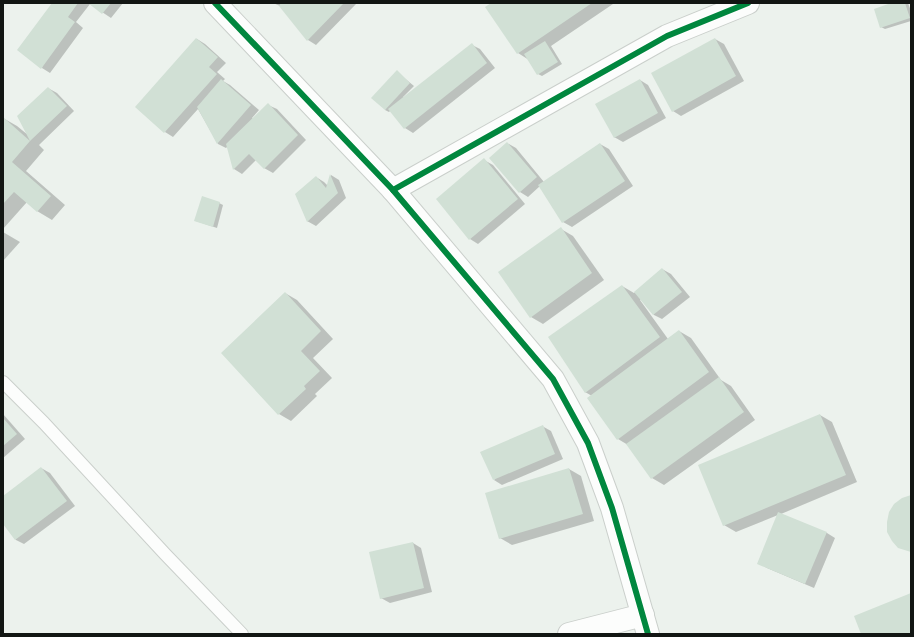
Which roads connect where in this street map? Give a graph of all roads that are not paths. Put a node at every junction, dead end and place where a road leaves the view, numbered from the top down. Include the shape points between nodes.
1 (215, 3) edge
2 (748, 3) edge
3 (393, 190) junction
4 (3, 382) edge
5 (646, 625) edge
6 (242, 634) edge
7 (569, 634) edge

1 - 3 street
2 - 3 street via 667,36
3 - 5 street via 553,379 588,443 612,508
4 - 6 lane
5 - 7 street

